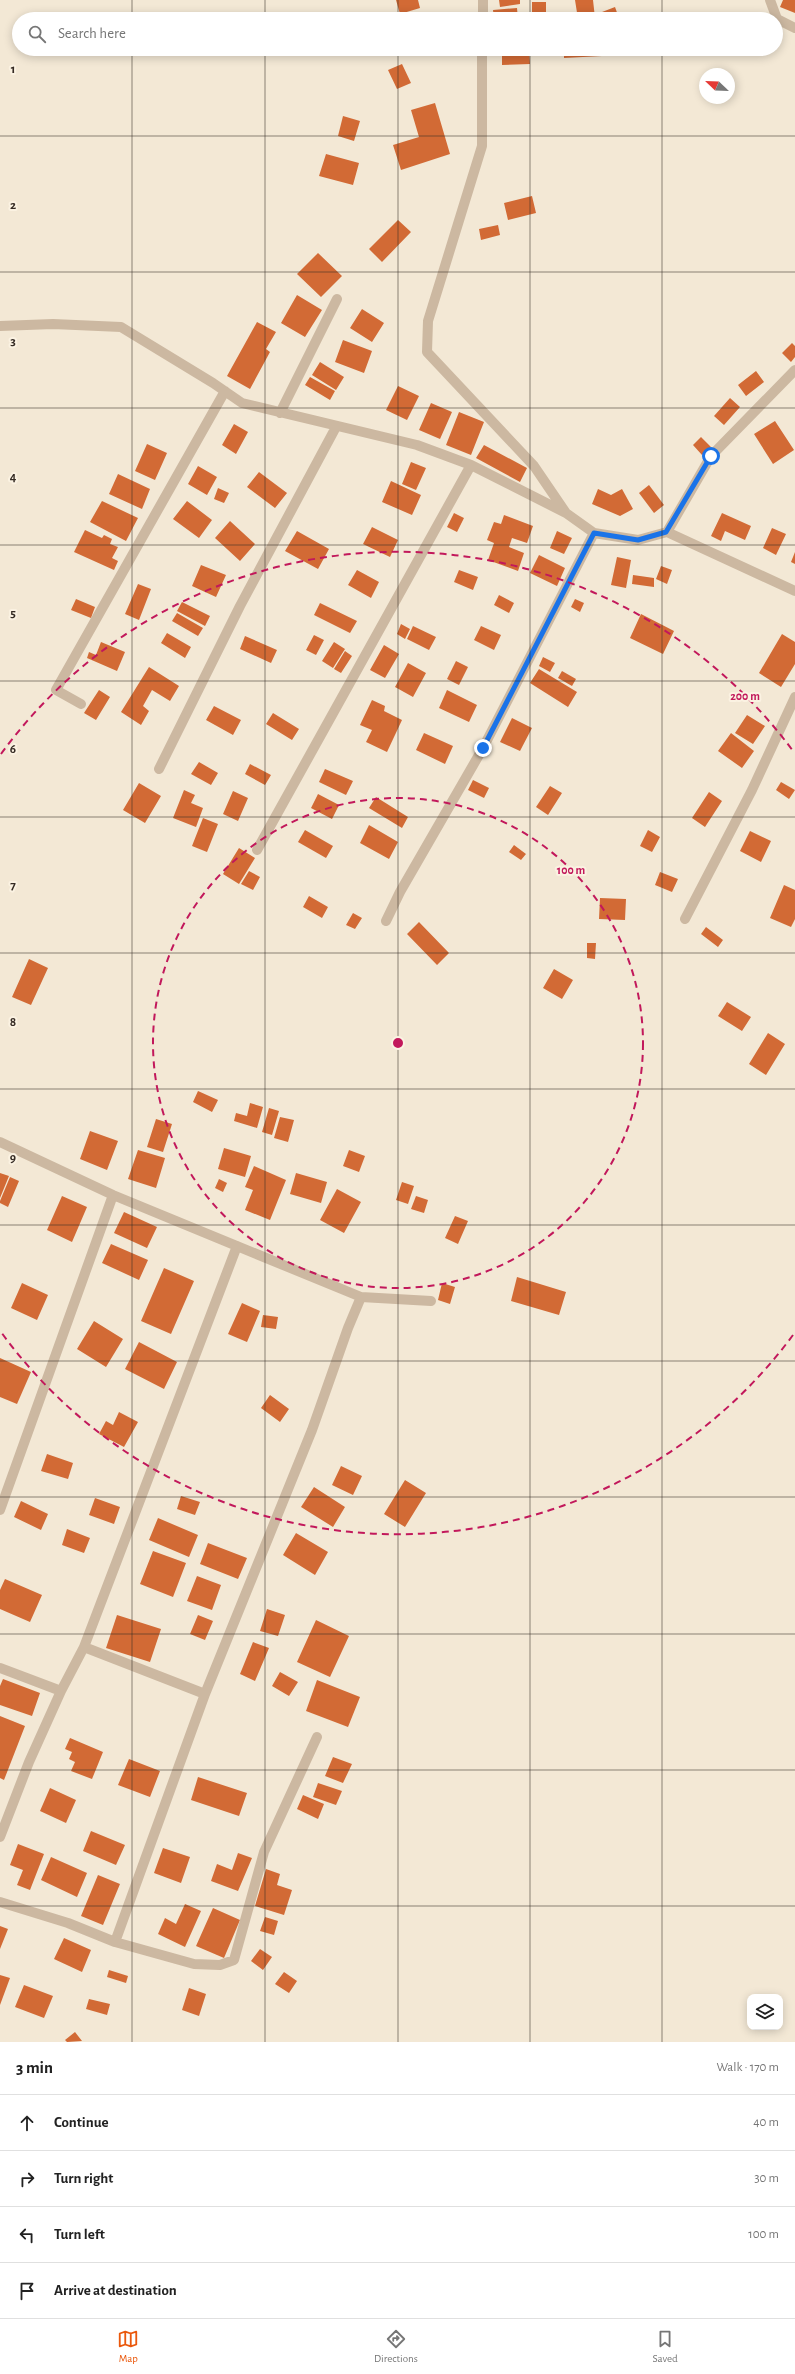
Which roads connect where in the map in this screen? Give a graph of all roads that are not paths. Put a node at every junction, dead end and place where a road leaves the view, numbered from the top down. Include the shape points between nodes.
1 (483, 0) edge
2 (770, 0) edge
3 (482, 12) edge
4 (774, 12) edge
5 (783, 22) edge
6 (795, 28) edge
7 (482, 56) edge
8 (337, 298) dead end
9 (0, 326) edge
10 (795, 370) edge
11 (225, 391) junction
12 (280, 413) junction
13 (336, 427) junction
14 (472, 466) junction
15 (566, 513) junction
16 (666, 532) junction
17 (594, 533) junction
18 (795, 591) edge
19 (795, 697) edge
20 (82, 704) dead end
21 (159, 769) dead end
22 (257, 850) dead end
23 (685, 919) dead end
24 (386, 921) dead end
25 (0, 1142) edge
26 (113, 1195) junction
27 (237, 1246) junction
28 (361, 1297) junction
29 (431, 1301) dead end
30 (0, 1510) edge
31 (84, 1647) junction
32 (0, 1668) edge
33 (60, 1691) junction
34 (205, 1694) junction
35 (317, 1737) dead end
36 (0, 1837) edge
37 (0, 1902) edge
38 (115, 1942) junction

1 - 3 street
2 - 4 street
5 - 6 street
7 - 15 street via 482,146 428,321 427,352 534,466
8 - 12 street
9 - 11 street via 53,324 121,327
10 - 16 street via 711,456
11 - 12 street via 242,403
11 - 20 street via 56,690
12 - 13 street
13 - 14 street via 417,445
13 - 21 street via 240,606
14 - 15 street
14 - 22 street
15 - 17 street
16 - 17 street via 638,540
16 - 18 street
17 - 24 street via 483,748
19 - 23 street via 752,790
25 - 26 street
26 - 27 street
26 - 30 street
27 - 28 street
27 - 31 street
28 - 29 street
28 - 34 street via 312,1430
31 - 33 street
31 - 34 street
32 - 33 street
33 - 36 street
34 - 38 street
35 - 38 street via 264,1852 234,1960 220,1965 194,1964
37 - 38 street via 68,1923

